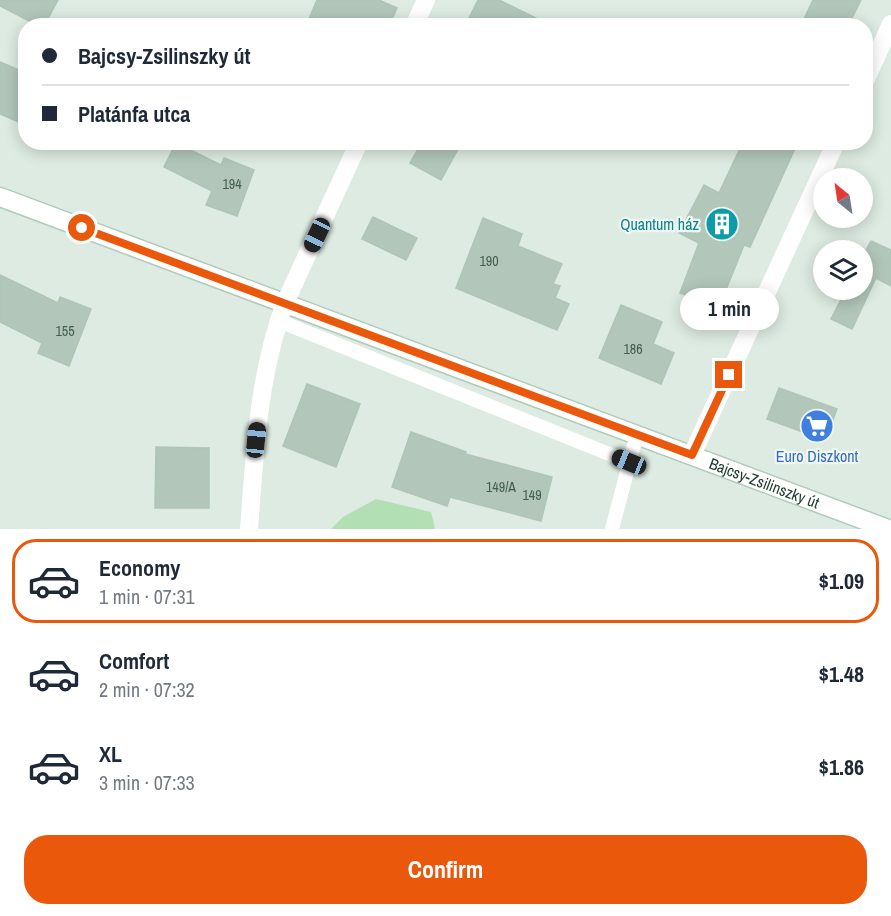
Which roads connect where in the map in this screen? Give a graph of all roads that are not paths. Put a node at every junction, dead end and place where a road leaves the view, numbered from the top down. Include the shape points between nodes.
1 (426, 0) edge
2 (418, 18) edge
3 (891, 24) edge
4 (873, 64) edge
5 (356, 150) edge
6 (832, 150) edge
7 (0, 197) edge
8 (285, 303) junction
9 (279, 321) junction
10 (637, 434) junction
11 (692, 455) junction
12 (629, 462) junction
13 (249, 529) edge
14 (612, 529) edge
15 (888, 529) edge

1 - 2 main road
3 - 4 main road
5 - 8 main road
6 - 11 main road
7 - 8 main road, Bajcsy-Zsilinszky út
8 - 9 main road
8 - 10 main road, Bajcsy-Zsilinszky út
9 - 12 lane
9 - 13 main road via 261,395
10 - 11 main road, Bajcsy-Zsilinszky út
10 - 12 lane
11 - 15 main road, Bajcsy-Zsilinszky út
12 - 14 lane

